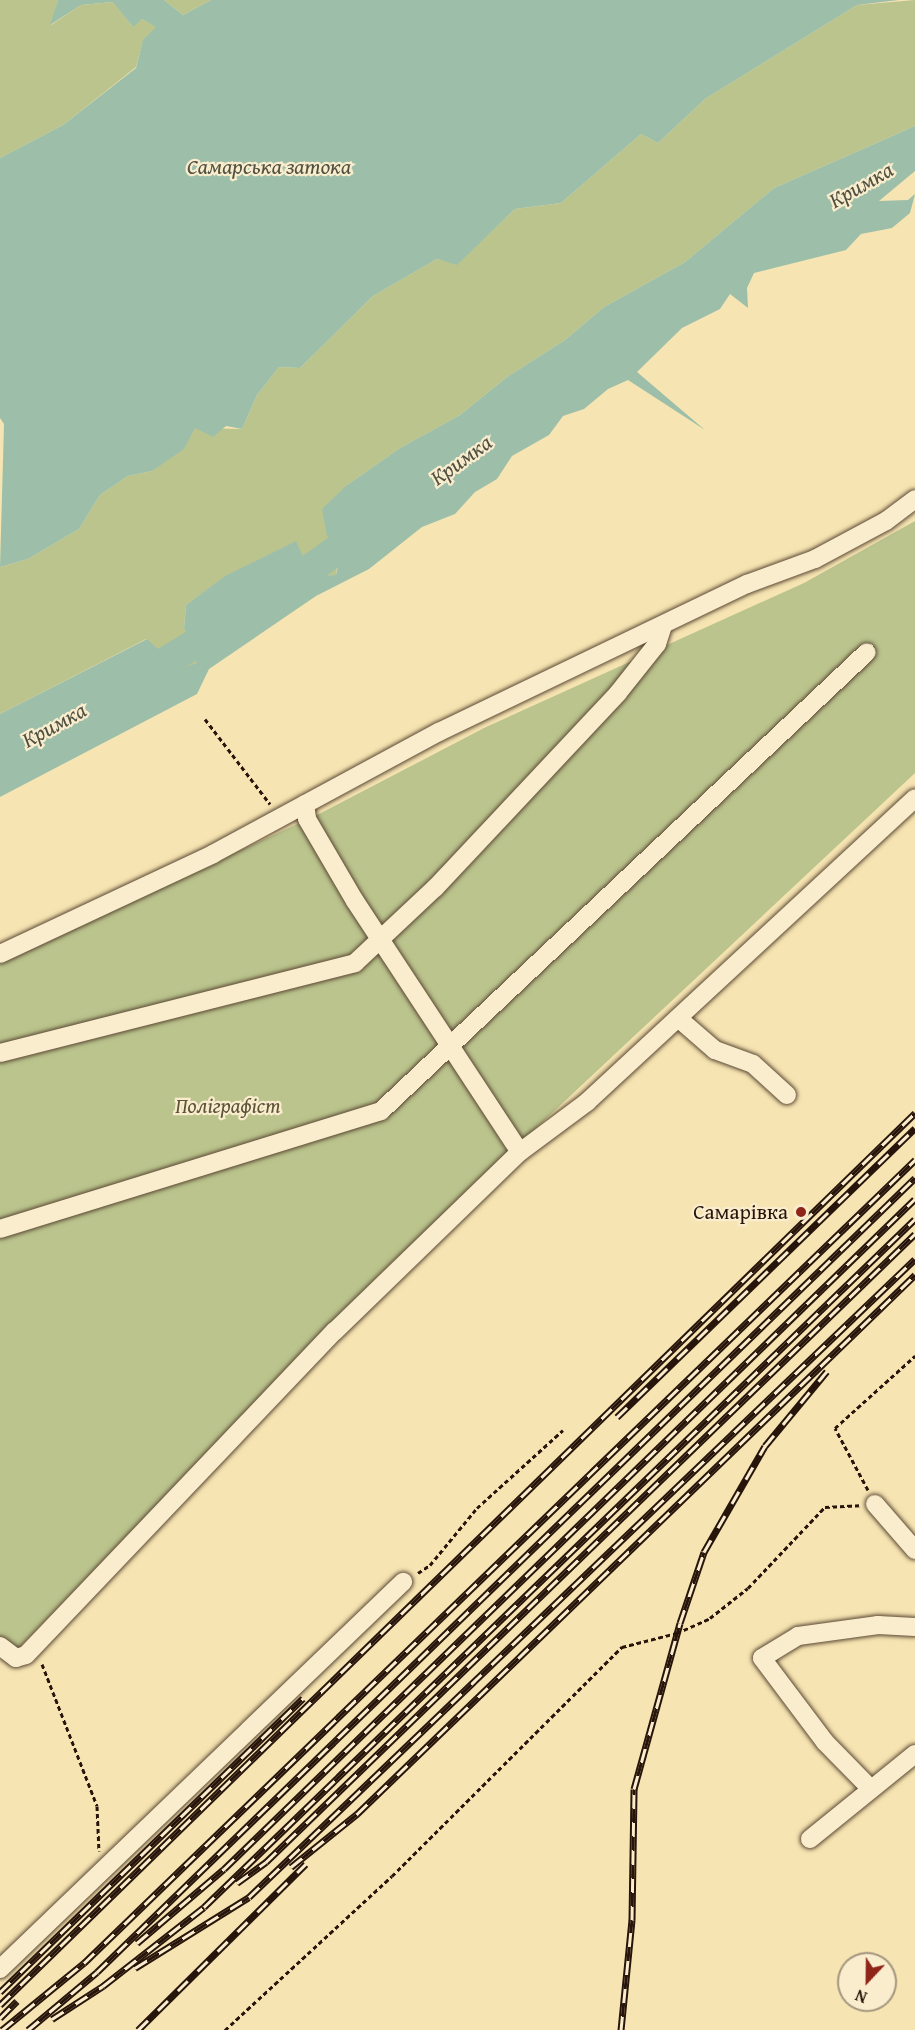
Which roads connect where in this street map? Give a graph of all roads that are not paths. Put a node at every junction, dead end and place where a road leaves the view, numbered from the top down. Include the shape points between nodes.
1 (915, 499) edge
2 (663, 626) junction
3 (867, 652) dead end
4 (915, 798) edge
5 (305, 804) junction
6 (381, 939) junction
7 (0, 954) edge
8 (678, 1018) junction
9 (451, 1047) junction
10 (0, 1053) edge
11 (788, 1095) dead end
12 (520, 1152) junction
13 (0, 1229) edge
14 (875, 1504) road end
15 (915, 1550) edge
16 (403, 1582) road end
17 (915, 1627) edge
18 (0, 1646) edge
19 (915, 1754) edge
20 (871, 1789) junction
21 (810, 1839) dead end
22 (0, 1969) edge

1 - 2 street via 886,521 815,559 747,584
2 - 5 street via 439,732
2 - 6 street via 657,645 618,693 435,888
3 - 9 street
4 - 8 street
5 - 6 street via 307,819
5 - 7 street
6 - 9 street
6 - 10 street via 355,963
8 - 11 street via 715,1050 753,1064
8 - 12 street via 587,1102
9 - 12 street
9 - 13 street via 381,1110
12 - 18 street via 335,1331 26,1655 16,1658
14 - 15 street
16 - 22 street
17 - 20 street via 878,1625 798,1636 762,1658 825,1742
19 - 20 street
20 - 21 street

